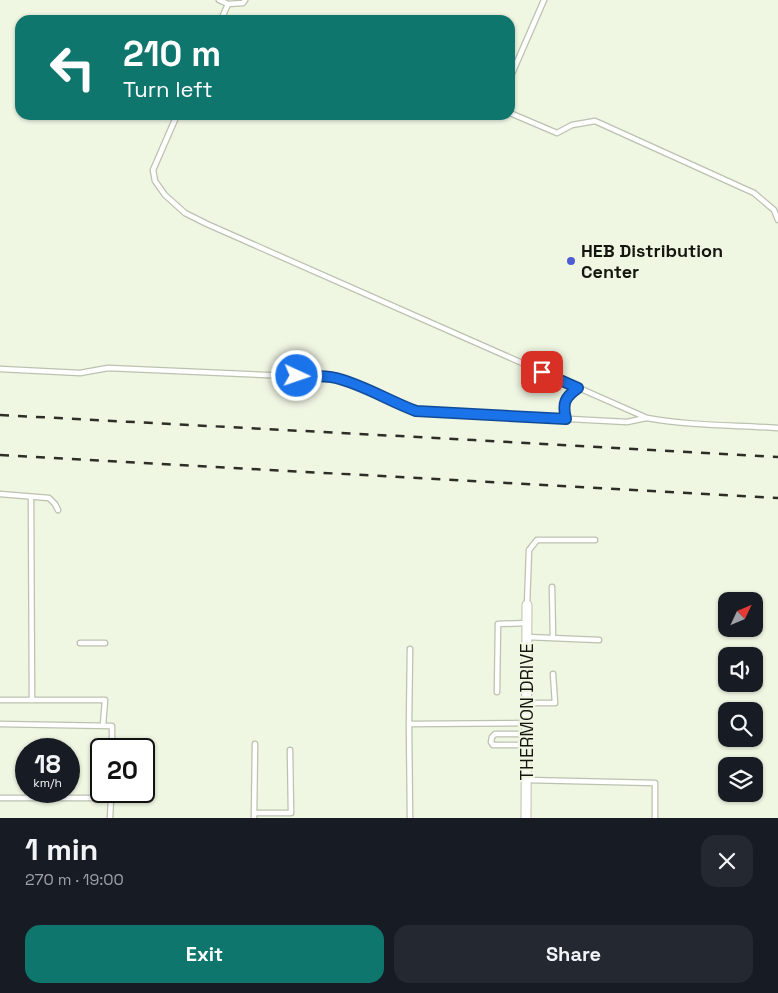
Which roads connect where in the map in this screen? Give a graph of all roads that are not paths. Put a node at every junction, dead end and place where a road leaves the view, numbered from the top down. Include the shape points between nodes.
1 (219, 0) edge
2 (245, 0) edge
3 (544, 0) edge
4 (228, 4) junction
5 (223, 15) edge
6 (515, 67) edge
7 (515, 115) edge
8 (175, 120) edge
9 (778, 220) edge
10 (0, 369) edge
11 (578, 388) junction
12 (647, 418) junction
13 (566, 419) junction
14 (778, 428) edge
15 (0, 494) edge
16 (31, 497) junction
17 (58, 510) dead end
18 (595, 540) dead end
19 (552, 587) dead end
20 (527, 605) joint
21 (527, 623) junction
22 (527, 637) junction
23 (553, 638) junction
24 (600, 640) dead end
25 (80, 643) dead end
26 (106, 644) dead end
27 (410, 649) dead end
28 (553, 674) dead end
29 (496, 692) dead end
30 (0, 700) edge
31 (32, 700) junction
32 (527, 703) junction
33 (526, 723) junction
34 (0, 724) edge
35 (409, 724) junction
36 (104, 725) junction
37 (526, 734) junction
38 (112, 738) edge
39 (255, 744) dead end
40 (526, 745) junction
41 (290, 750) dead end
42 (526, 780) junction
43 (0, 798) edge
44 (90, 798) edge
45 (111, 803) edge
46 (254, 815) edge
47 (110, 818) edge
48 (410, 818) edge
49 (526, 818) edge
50 (655, 818) edge

1 - 4 lane
2 - 4 lane
3 - 6 lane
4 - 5 lane
7 - 9 lane via 557,133 572,125 595,122 754,193 774,210
8 - 11 lane via 153,170 155,181 165,195 185,213
10 - 13 lane via 80,373 108,368 335,378 416,411
11 - 12 lane
11 - 13 lane via 564,402
12 - 13 lane via 627,422
12 - 14 lane
15 - 16 lane
16 - 17 lane via 49,498
16 - 31 lane
18 - 20 lane via 536,540 528,550
19 - 23 lane
20 - 21 street, THERMON DRIVE
21 - 22 street, THERMON DRIVE
21 - 29 lane via 498,624
22 - 23 lane
22 - 32 street, THERMON DRIVE
23 - 24 lane
25 - 26 lane
27 - 35 lane
28 - 32 lane via 554,703
30 - 31 lane
31 - 36 lane via 105,700
32 - 33 street, THERMON DRIVE
33 - 35 lane
33 - 37 street, THERMON DRIVE
34 - 36 lane
35 - 48 lane
36 - 38 lane via 112,726
37 - 40 street, THERMON DRIVE
37 - 40 lane via 495,734 491,742 493,745
39 - 46 lane
40 - 42 street, THERMON DRIVE
41 - 46 lane via 291,813
42 - 49 street, THERMON DRIVE
42 - 50 lane via 655,783
43 - 44 lane
45 - 47 lane

